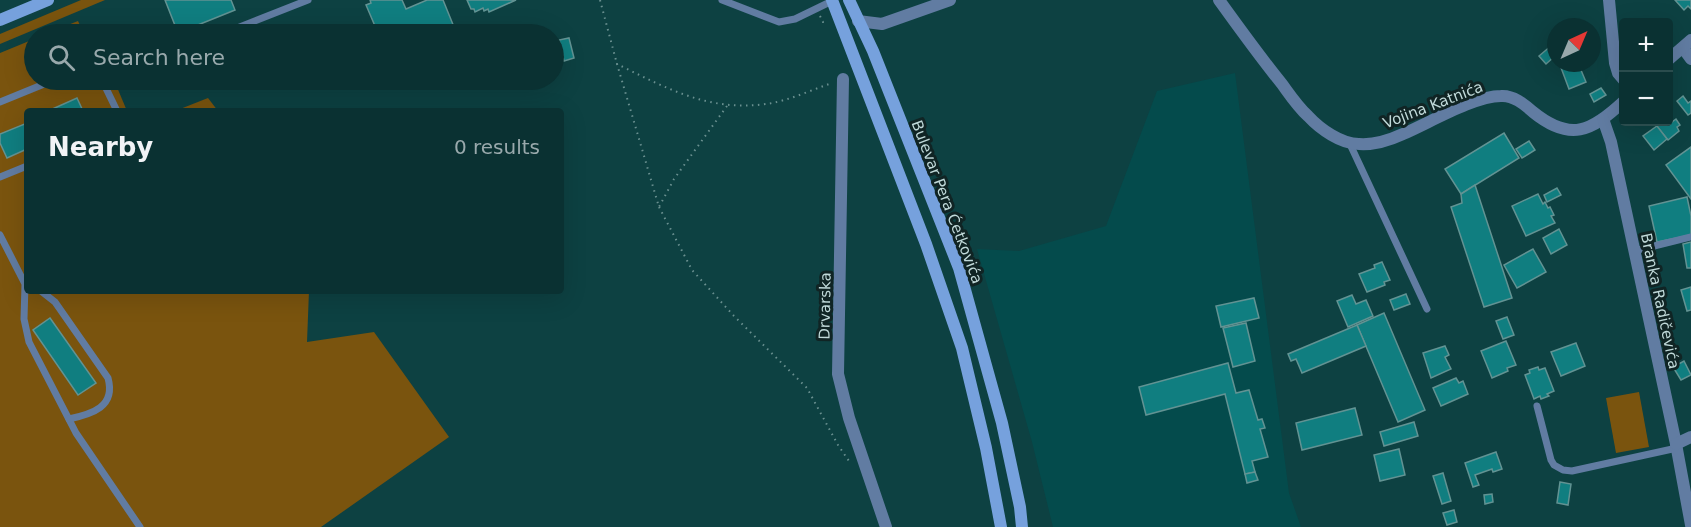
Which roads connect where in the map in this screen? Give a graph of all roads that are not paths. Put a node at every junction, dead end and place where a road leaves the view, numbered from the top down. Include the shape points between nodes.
1 (48, 0) edge
2 (308, 0) edge
3 (722, 0) edge
4 (833, 0) edge
5 (849, 0) edge
6 (950, 0) edge
7 (1219, 0) edge
8 (1609, 0) edge
9 (0, 21) edge
10 (858, 21) junction
11 (247, 24) edge
12 (1687, 44) edge
13 (1673, 56) edge
14 (1691, 59) edge
15 (1619, 74) edge
16 (843, 79) road end
17 (29, 90) edge
18 (107, 90) edge
19 (0, 102) edge
20 (1619, 105) edge
21 (116, 108) edge
22 (1603, 119) junction
23 (1349, 142) junction
24 (24, 167) edge
25 (0, 177) edge
26 (0, 235) edge
27 (1691, 237) edge
28 (1634, 251) junction
29 (24, 280) edge
30 (25, 294) edge
31 (44, 294) edge
32 (1427, 309) dead end
33 (1537, 406) dead end
34 (69, 418) junction
35 (1691, 438) edge
36 (1677, 446) junction
37 (1691, 525) edge
38 (140, 527) edge
39 (886, 527) edge
40 (1001, 527) edge
41 (1022, 527) edge

1 - 9 main road
2 - 11 lane
3 - 4 lane via 779,22 795,19
4 - 40 main road via 962,348
5 - 10 main road, Bulevar Pera Ćetkovića
6 - 10 street via 882,24
7 - 23 street, Vojina Katnića via 1307,116 1335,137
8 - 15 street
10 - 41 main road, Bulevar Pera Ćetkovića via 959,268 1002,423
12 - 13 street
12 - 14 street
16 - 39 street, Drvarska via 838,374
17 - 19 lane
18 - 21 lane
20 - 22 street
22 - 23 street, Vojina Katnića via 1570,131 1559,129 1523,104 1501,96 1480,100 1393,139 1358,145
22 - 28 street, Branka Radičevića
23 - 32 lane
24 - 25 lane
26 - 29 lane
27 - 28 lane
28 - 36 street, Branka Radičevića
30 - 34 lane via 24,319 29,342
31 - 34 lane via 108,378 111,389 99,408
33 - 36 lane via 1551,460 1563,470 1580,470
34 - 38 lane
35 - 36 street
36 - 37 street, Branka Radičevića

